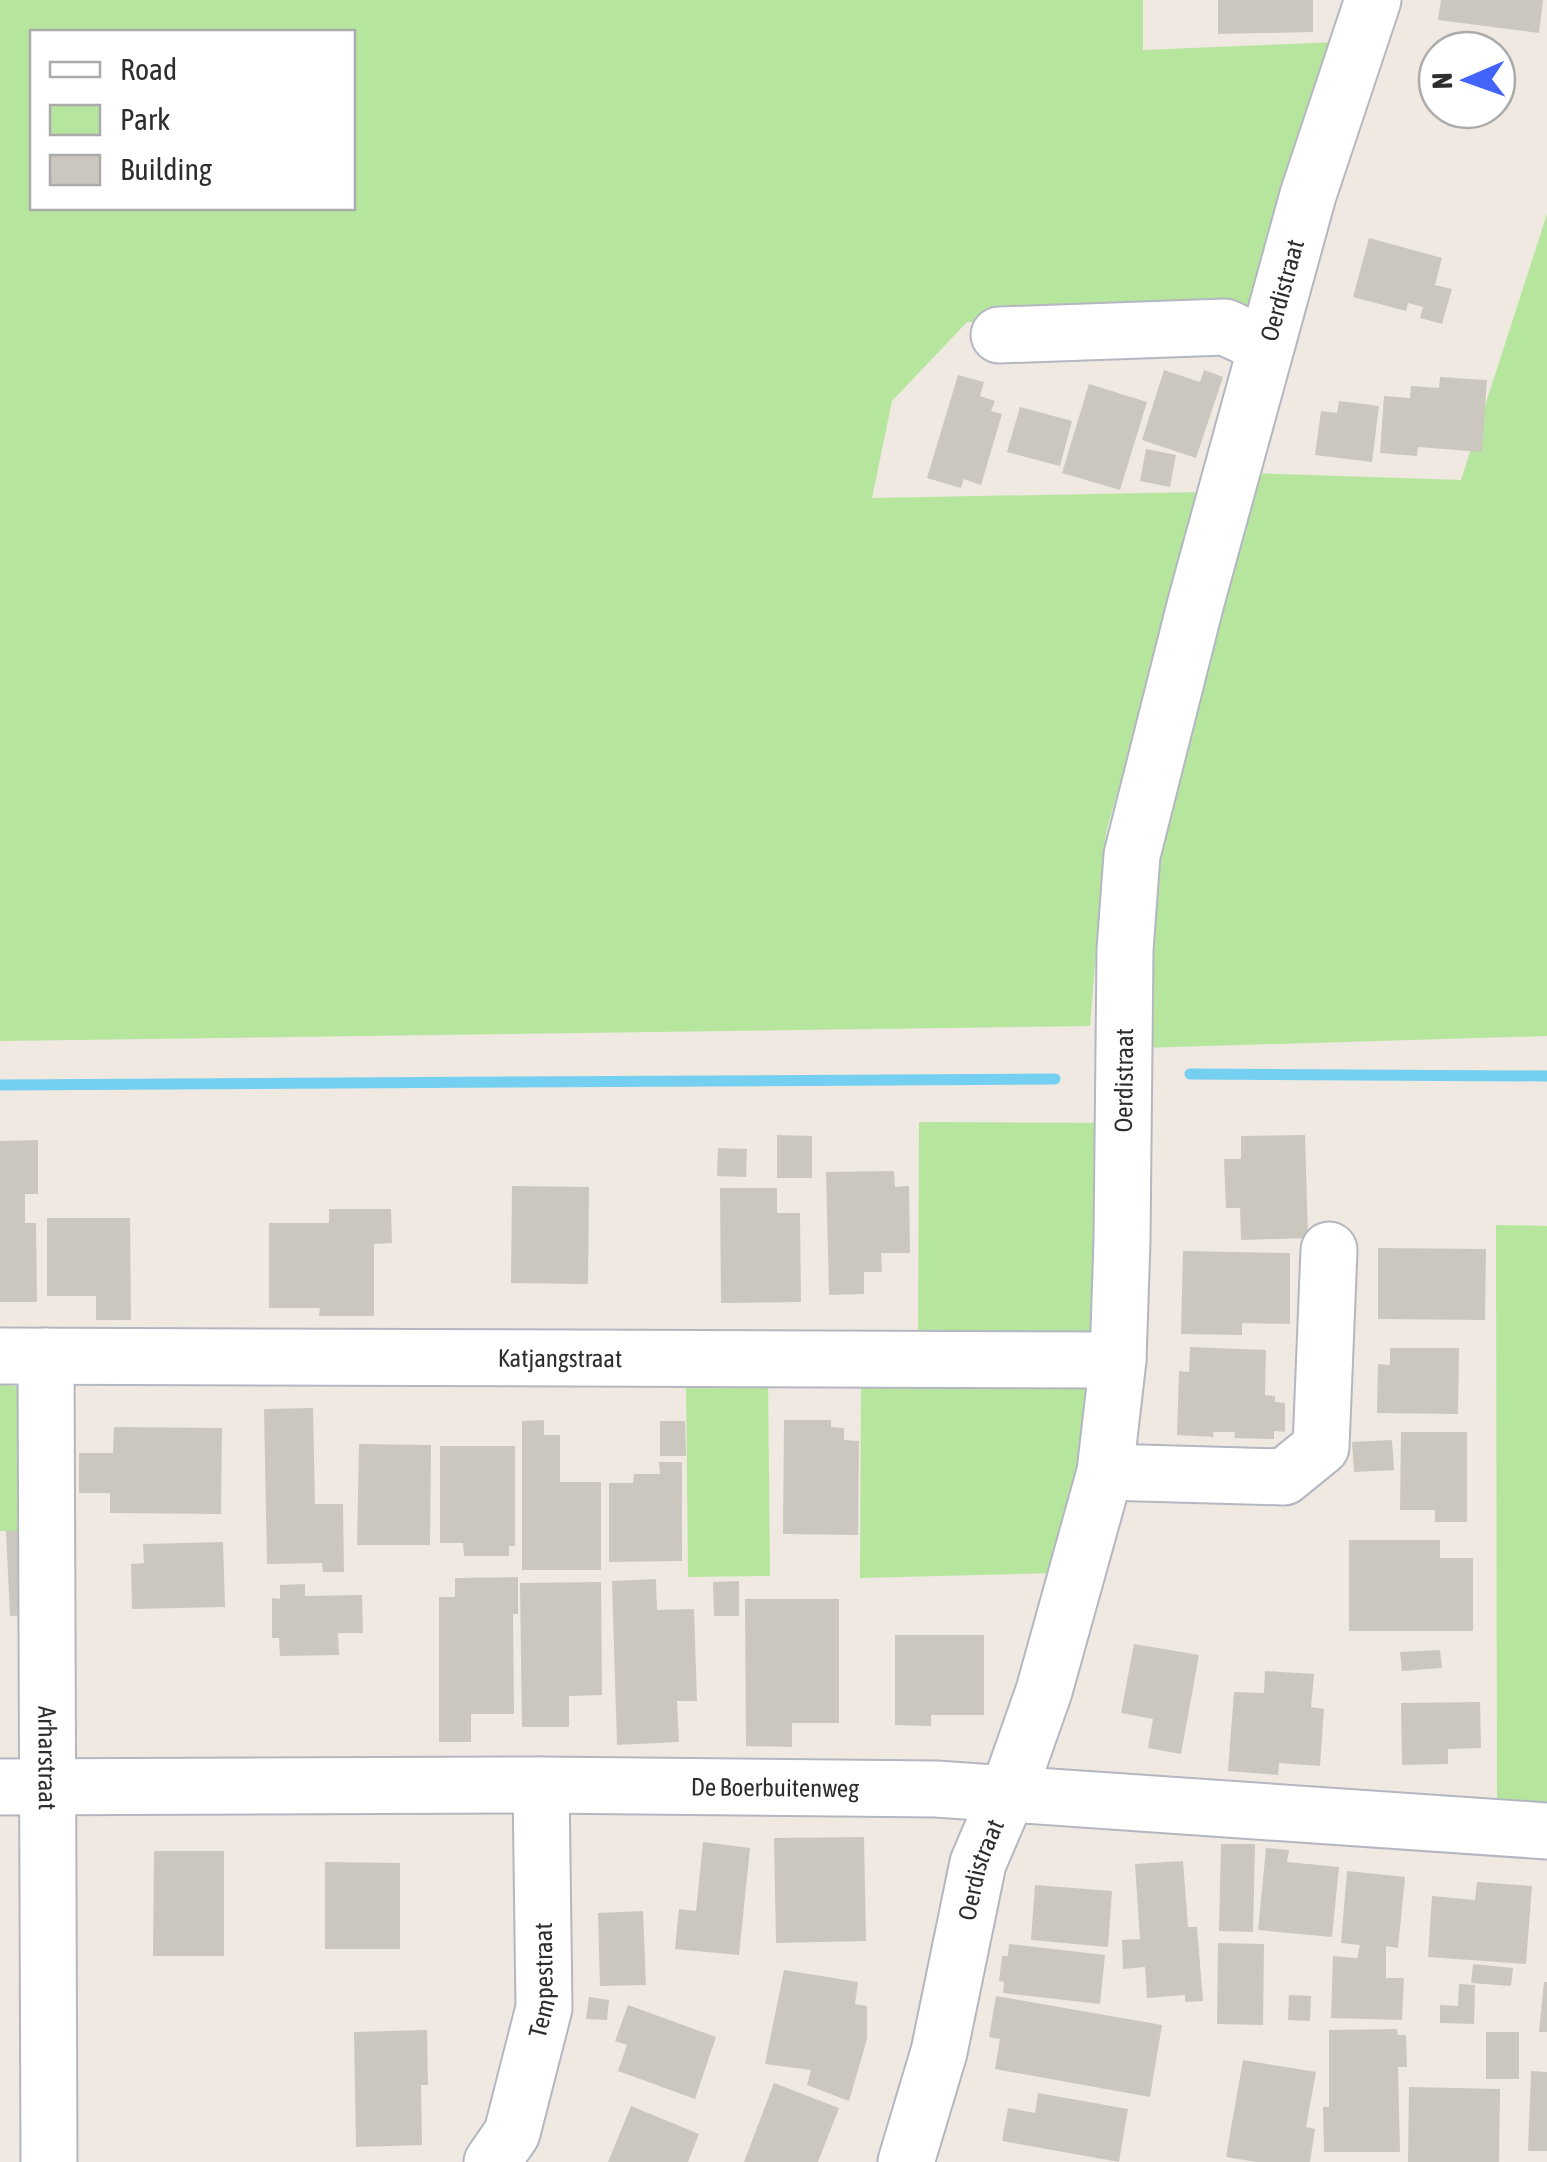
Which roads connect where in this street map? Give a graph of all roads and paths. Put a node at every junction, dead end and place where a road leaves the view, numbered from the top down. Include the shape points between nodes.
1 (1373, 0) edge
2 (1000, 335) dead end
3 (1266, 346) junction
4 (1329, 1250) dead end
5 (23, 1356) edge
6 (1118, 1360) junction
7 (1106, 1472) junction
8 (541, 1786) junction
9 (23, 1787) edge
10 (1008, 1793) junction
11 (1547, 1831) edge
12 (49, 2162) edge
13 (492, 2162) edge
14 (906, 2162) edge

1 - 3 street, Oerdistraat
2 - 3 street via 1225,327
3 - 6 street, Oerdistraat via 1132,856
4 - 7 street via 1321,1446 1284,1477
5 - 6 street, Katjangstraat
5 - 9 street, Arharstraat
6 - 7 street, Oerdistraat
7 - 10 street, Oerdistraat
8 - 9 street, De Boerbuitenweg
8 - 10 street, De Boerbuitenweg
8 - 13 street, Tempestraat via 544,2008 512,2133
9 - 12 street, Arharstraat
10 - 11 street, De Boerbuitenweg
10 - 14 street, Oerdistraat via 978,1863 939,2052

